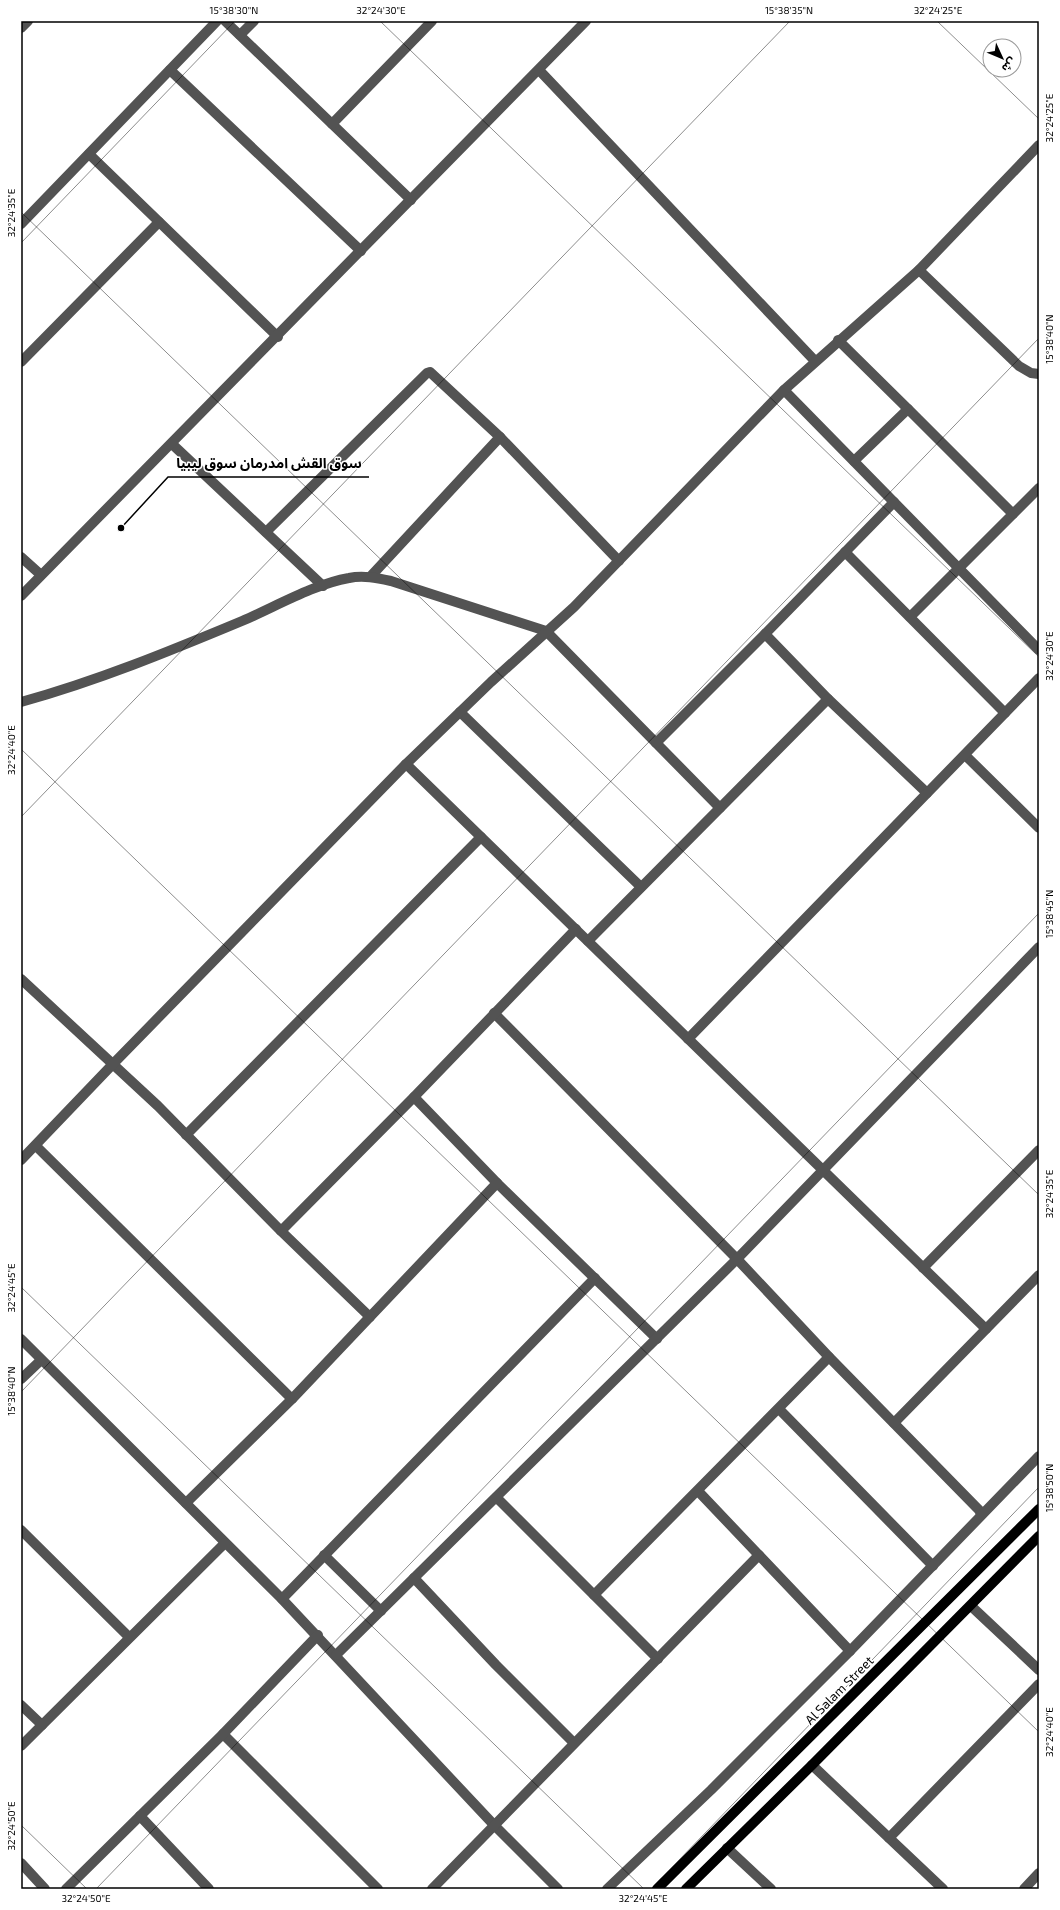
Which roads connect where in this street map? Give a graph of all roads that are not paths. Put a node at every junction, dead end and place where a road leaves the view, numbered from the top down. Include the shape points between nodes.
1 (28, 21) edge
2 (217, 21) edge
3 (225, 21) edge
4 (254, 21) edge
5 (432, 21) edge
6 (586, 21) edge
7 (21, 28) edge
8 (240, 35) junction
9 (170, 70) junction
10 (538, 70) junction
11 (332, 124) junction
12 (1039, 145) edge
13 (89, 154) junction
14 (411, 200) junction
15 (159, 222) junction
16 (21, 224) edge
17 (361, 251) junction
18 (919, 270) junction
19 (278, 337) junction
20 (838, 340) junction
21 (815, 361) junction
22 (21, 362) edge
23 (1039, 374) edge
24 (784, 390) junction
25 (908, 409) junction
26 (500, 437) junction
27 (172, 444) junction
28 (854, 461) junction
29 (1039, 488) edge
30 (894, 502) junction
31 (1013, 514) junction
32 (266, 532) junction
33 (845, 552) junction
34 (21, 557) edge
35 (619, 561) junction
36 (960, 567) junction
37 (41, 575) junction
38 (371, 576) junction
39 (322, 586) junction
40 (21, 596) edge
41 (910, 617) junction
42 (546, 631) junction
43 (765, 634) junction
44 (1039, 650) edge
45 (1039, 678) edge
46 (828, 699) junction
47 (21, 702) edge
48 (460, 712) junction
49 (1005, 713) junction
50 (656, 743) junction
51 (965, 755) junction
52 (406, 764) junction
53 (927, 793) junction
54 (720, 808) junction
55 (1039, 828) edge
56 (480, 837) junction
57 (642, 887) junction
58 (576, 929) junction
59 (588, 941) junction
60 (1039, 947) edge
61 (21, 979) edge
62 (494, 1013) junction
63 (688, 1039) junction
64 (112, 1065) junction
65 (414, 1097) junction
66 (186, 1135) junction
67 (36, 1146) junction
68 (1039, 1150) edge
69 (21, 1160) edge
70 (824, 1171) junction
71 (497, 1183) junction
72 (280, 1231) junction
73 (737, 1259) junction
74 (923, 1268) junction
75 (1039, 1276) edge
76 (595, 1278) junction
77 (370, 1317) junction
78 (986, 1329) junction
79 (21, 1339) edge
80 (657, 1339) junction
81 (829, 1357) junction
82 (41, 1360) junction
83 (21, 1379) edge
84 (292, 1399) junction
85 (779, 1410) junction
86 (894, 1423) junction
87 (1039, 1456) edge
88 (698, 1491) junction
89 (496, 1498) junction
90 (186, 1503) junction
91 (1039, 1508) edge
92 (981, 1514) junction
93 (21, 1530) edge
94 (1039, 1536) edge
95 (225, 1543) junction
96 (324, 1555) junction
97 (759, 1555) junction
98 (933, 1566) junction
99 (414, 1578) junction
100 (594, 1595) junction
101 (282, 1599) junction
102 (970, 1606) junction
103 (381, 1611) junction
104 (318, 1636) junction
105 (129, 1637) junction
106 (850, 1651) junction
107 (336, 1655) junction
108 (658, 1659) junction
109 (1039, 1670) edge
110 (1039, 1684) edge
111 (21, 1705) edge
112 (42, 1725) junction
113 (223, 1734) junction
114 (574, 1743) junction
115 (21, 1746) edge
116 (812, 1765) junction
117 (140, 1816) junction
118 (494, 1825) junction
119 (889, 1838) junction
120 (727, 1848) junction
121 (21, 1863) edge
122 (1039, 1873) edge
123 (45, 1889) edge
124 (66, 1889) edge
125 (209, 1889) edge
126 (378, 1889) edge
127 (432, 1889) edge
128 (558, 1889) edge
129 (607, 1889) edge
130 (657, 1889) edge
131 (686, 1889) edge
132 (771, 1889) edge
133 (943, 1889) edge
134 (1024, 1889) edge

1 - 7 street
2 - 9 street
3 - 8 street
4 - 8 street
5 - 11 street
6 - 10 street
8 - 11 street
9 - 13 street
9 - 17 street
10 - 14 street
10 - 21 street
11 - 14 street
12 - 18 street
13 - 15 street
13 - 16 street
14 - 17 street
15 - 19 street
15 - 22 street
17 - 19 street
18 - 20 street
18 - 23 street via 1019,366 1031,373
19 - 27 street
20 - 21 street
20 - 25 street
21 - 24 street
24 - 28 street
24 - 35 street
25 - 28 street
25 - 31 street
26 - 32 street via 434,373 427,373
26 - 35 street
26 - 38 street
27 - 32 street
27 - 37 street
28 - 30 street
29 - 31 street
30 - 33 street
30 - 36 street
31 - 36 street
32 - 39 street
33 - 41 street
33 - 43 street
34 - 37 street
35 - 42 street via 574,607
36 - 41 street
36 - 44 street
37 - 40 street
38 - 39 street via 349,578
38 - 42 street
39 - 47 street via 106,675
41 - 49 street
42 - 48 street
42 - 50 street
43 - 46 street
43 - 50 street
45 - 49 street
46 - 53 street
46 - 54 street
48 - 52 street
48 - 57 street
49 - 51 street
50 - 54 street
51 - 53 street
51 - 55 street
52 - 56 street
52 - 64 street
53 - 63 street
54 - 57 street
56 - 58 street
56 - 66 street
57 - 59 street
58 - 59 street
58 - 62 street
59 - 63 street
60 - 70 street
61 - 64 street
62 - 65 street
62 - 73 street
63 - 70 street
64 - 66 street
64 - 67 street
65 - 71 street
65 - 72 street
66 - 72 street
67 - 69 street
67 - 84 street
68 - 74 street
70 - 73 street
70 - 74 street
71 - 76 street
71 - 77 street
72 - 77 street
73 - 80 street
73 - 81 street
74 - 78 street
75 - 78 street
76 - 80 street
76 - 96 street
77 - 84 street
78 - 86 street
79 - 82 street
80 - 89 street
81 - 85 street
81 - 86 street
82 - 83 street
82 - 90 street
84 - 90 street
85 - 88 street
85 - 98 street
86 - 92 street
87 - 92 street
88 - 97 street
88 - 100 street
89 - 99 street
89 - 100 street
90 - 95 street
91 - 130 main road, Al Salam Street
92 - 98 street
93 - 105 street
94 - 102 main road
95 - 101 street
95 - 105 street
96 - 101 street
96 - 103 street
97 - 106 street
97 - 108 street
98 - 106 street
99 - 103 street
99 - 114 street
100 - 108 street
101 - 104 street
102 - 109 street
102 - 116 main road
103 - 107 street
104 - 107 street
104 - 113 street
105 - 112 street
106 - 129 street via 711,1790
107 - 118 street
108 - 114 street
110 - 119 street
111 - 112 street
112 - 115 street
113 - 117 street
113 - 126 street
114 - 118 street
116 - 119 street
116 - 120 main road
117 - 124 street
117 - 125 street
118 - 127 street
118 - 128 street
119 - 133 street
120 - 131 main road
120 - 132 street
121 - 123 street
122 - 134 street

